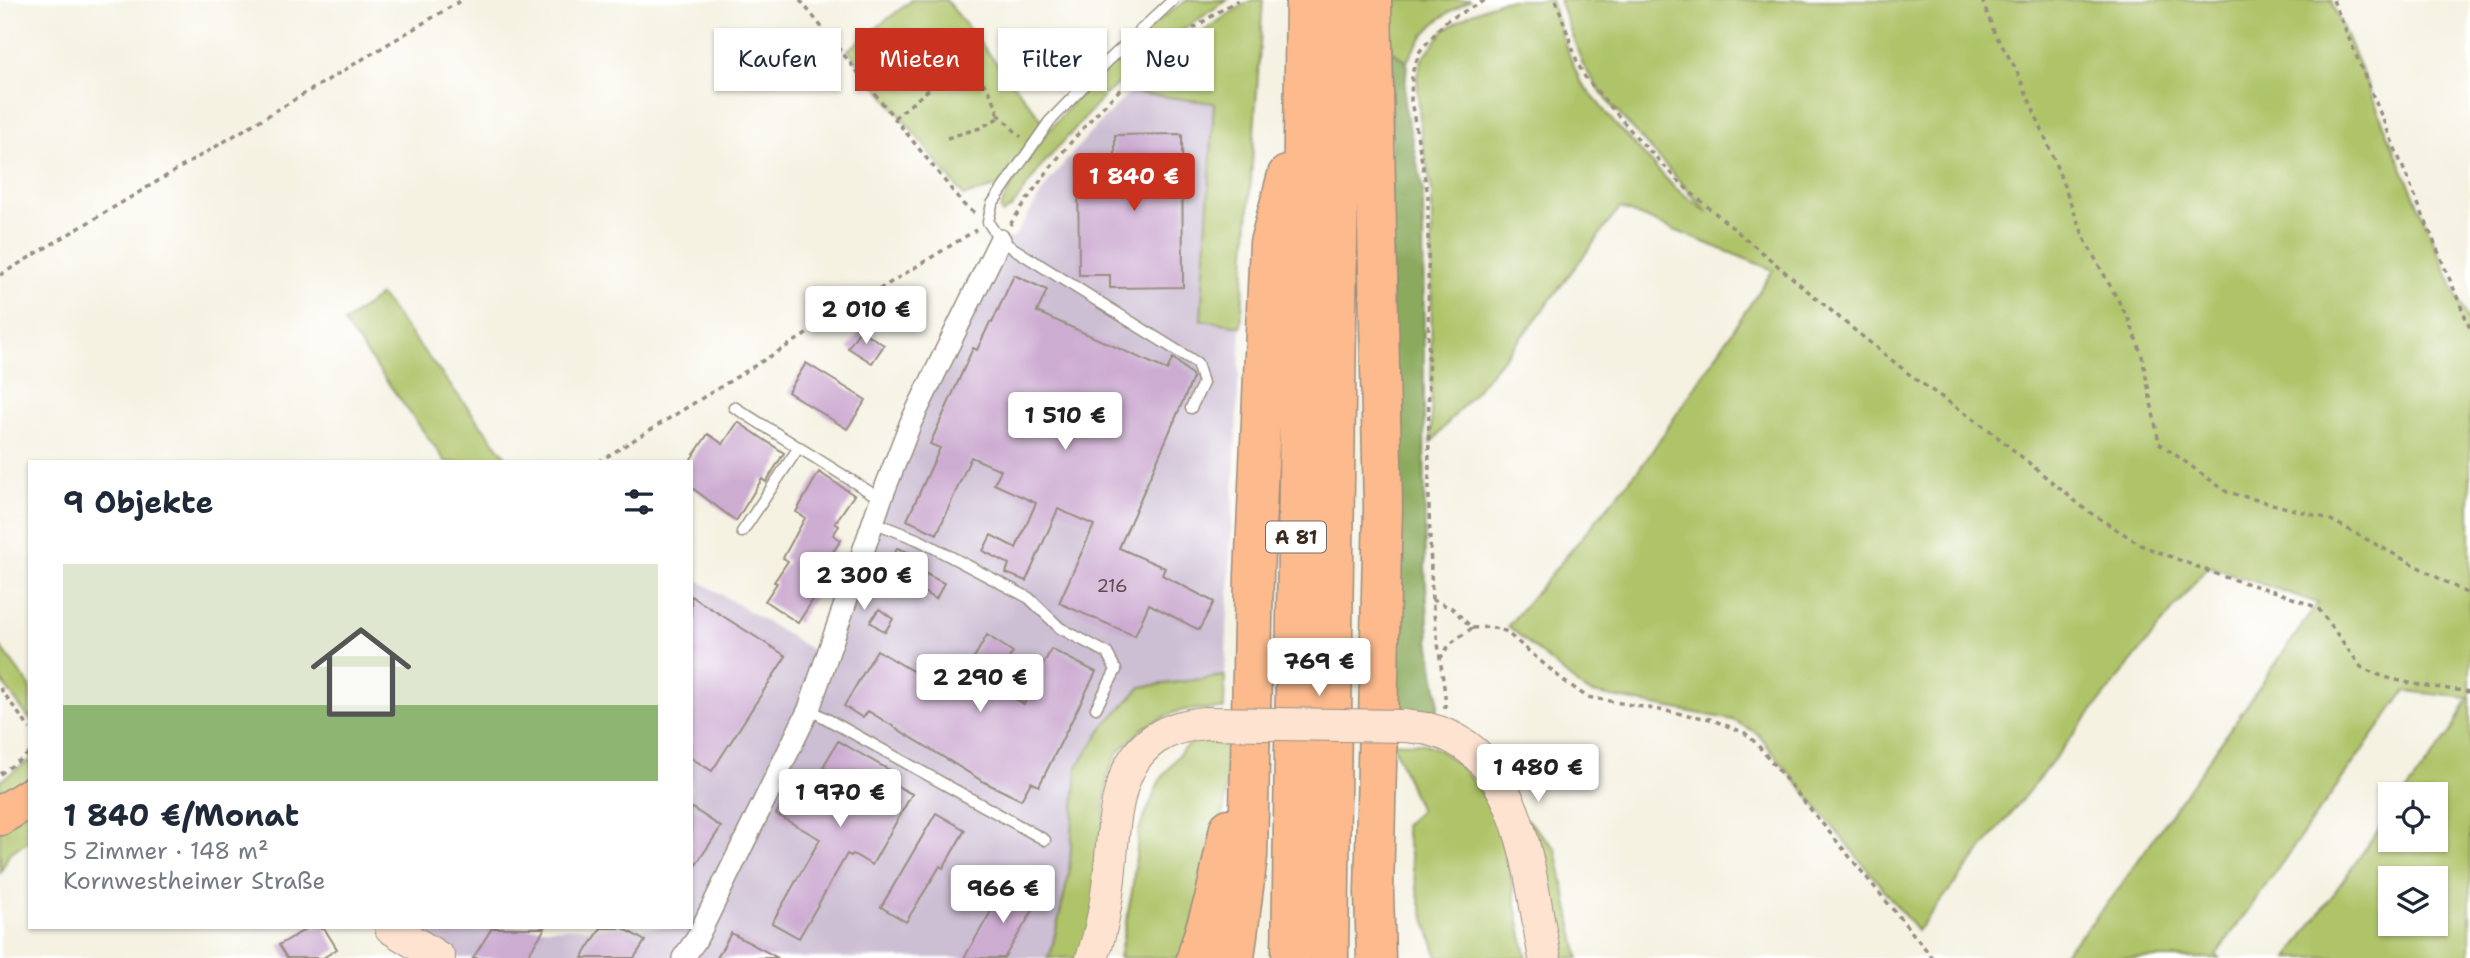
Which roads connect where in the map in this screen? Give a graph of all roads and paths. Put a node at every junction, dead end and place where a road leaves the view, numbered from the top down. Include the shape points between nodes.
1 (461, 0) edge
2 (800, 0) edge
3 (1173, 0) edge
4 (1238, 0) edge
5 (1305, 0) edge
6 (1341, 0) edge
7 (1372, 0) edge
8 (1486, 0) edge
9 (1556, 0) edge
10 (1982, 0) edge
11 (2333, 0) edge
12 (998, 114) junction
13 (1303, 115) junction
14 (894, 118) junction
15 (947, 138) dead end
16 (1030, 148) junction
17 (988, 222) junction
18 (1000, 240) junction
19 (0, 275) edge
20 (2470, 328) edge
21 (734, 407) dead end
22 (1191, 408) dead end
23 (799, 447) junction
24 (601, 460) edge
25 (881, 499) junction
26 (873, 522) junction
27 (742, 533) dead end
28 (2470, 595) edge
29 (1432, 600) junction
30 (1472, 628) junction
31 (1440, 659) junction
32 (0, 688) edge
33 (2470, 692) edge
34 (1096, 708) dead end
35 (809, 709) junction
36 (28, 726) edge
37 (1436, 730) junction
38 (1252, 736) junction
39 (28, 754) edge
40 (0, 774) edge
41 (28, 798) edge
42 (0, 816) edge
43 (1045, 840) dead end
44 (393, 929) edge
45 (439, 958) edge
46 (683, 958) edge
47 (1092, 958) edge
48 (1196, 958) edge
49 (1235, 958) edge
50 (1291, 958) edge
51 (1329, 958) edge
52 (1376, 958) edge
53 (1545, 958) edge
54 (1933, 958) edge

1 - 19 path
2 - 14 path
3 - 16 lane via 1048,122
4 - 18 path via 1182,38 1097,112 1056,159
5 - 13 highway, A 81
6 - 51 highway, A 81
7 - 52 highway via 1383,507
8 - 29 path via 1446,21 1420,51 1412,73 1411,102 1428,195
9 - 33 path via 1585,77 1689,191 1914,378 1989,430 2086,510 2143,546 2318,608 2361,667 2390,680
10 - 28 path via 2016,69 2085,240 2130,322 2142,356 2159,443 2227,492 2329,519
11 - 20 path
12 - 14 path via 994,99 967,68 949,73
12 - 15 path via 980,128
12 - 16 path
13 - 38 highway via 1269,243 1254,575
13 - 50 highway, A 81
14 - 17 path via 964,205
16 - 17 lane via 992,204
17 - 18 lane
17 - 24 path
18 - 22 lane via 1197,363 1203,383
18 - 25 street via 911,422
21 - 23 lane
23 - 25 lane
23 - 27 lane
25 - 26 street
26 - 34 lane via 919,540 1029,598 1060,628 1107,653 1116,670
26 - 35 street
29 - 30 path via 1452,608
29 - 31 path
30 - 31 path via 1450,644
30 - 54 path via 1505,631 1587,697 1710,719 1745,733
31 - 37 path via 1445,694
32 - 36 path
35 - 43 lane
35 - 46 street
37 - 47 street, bridge via 1205,723 1176,729 1156,740 1140,752 1118,793 1109,881
37 - 53 street via 1485,763 1506,792 1531,881
38 - 48 highway
38 - 49 highway via 1248,856
39 - 40 path
41 - 42 highway
44 - 45 street

